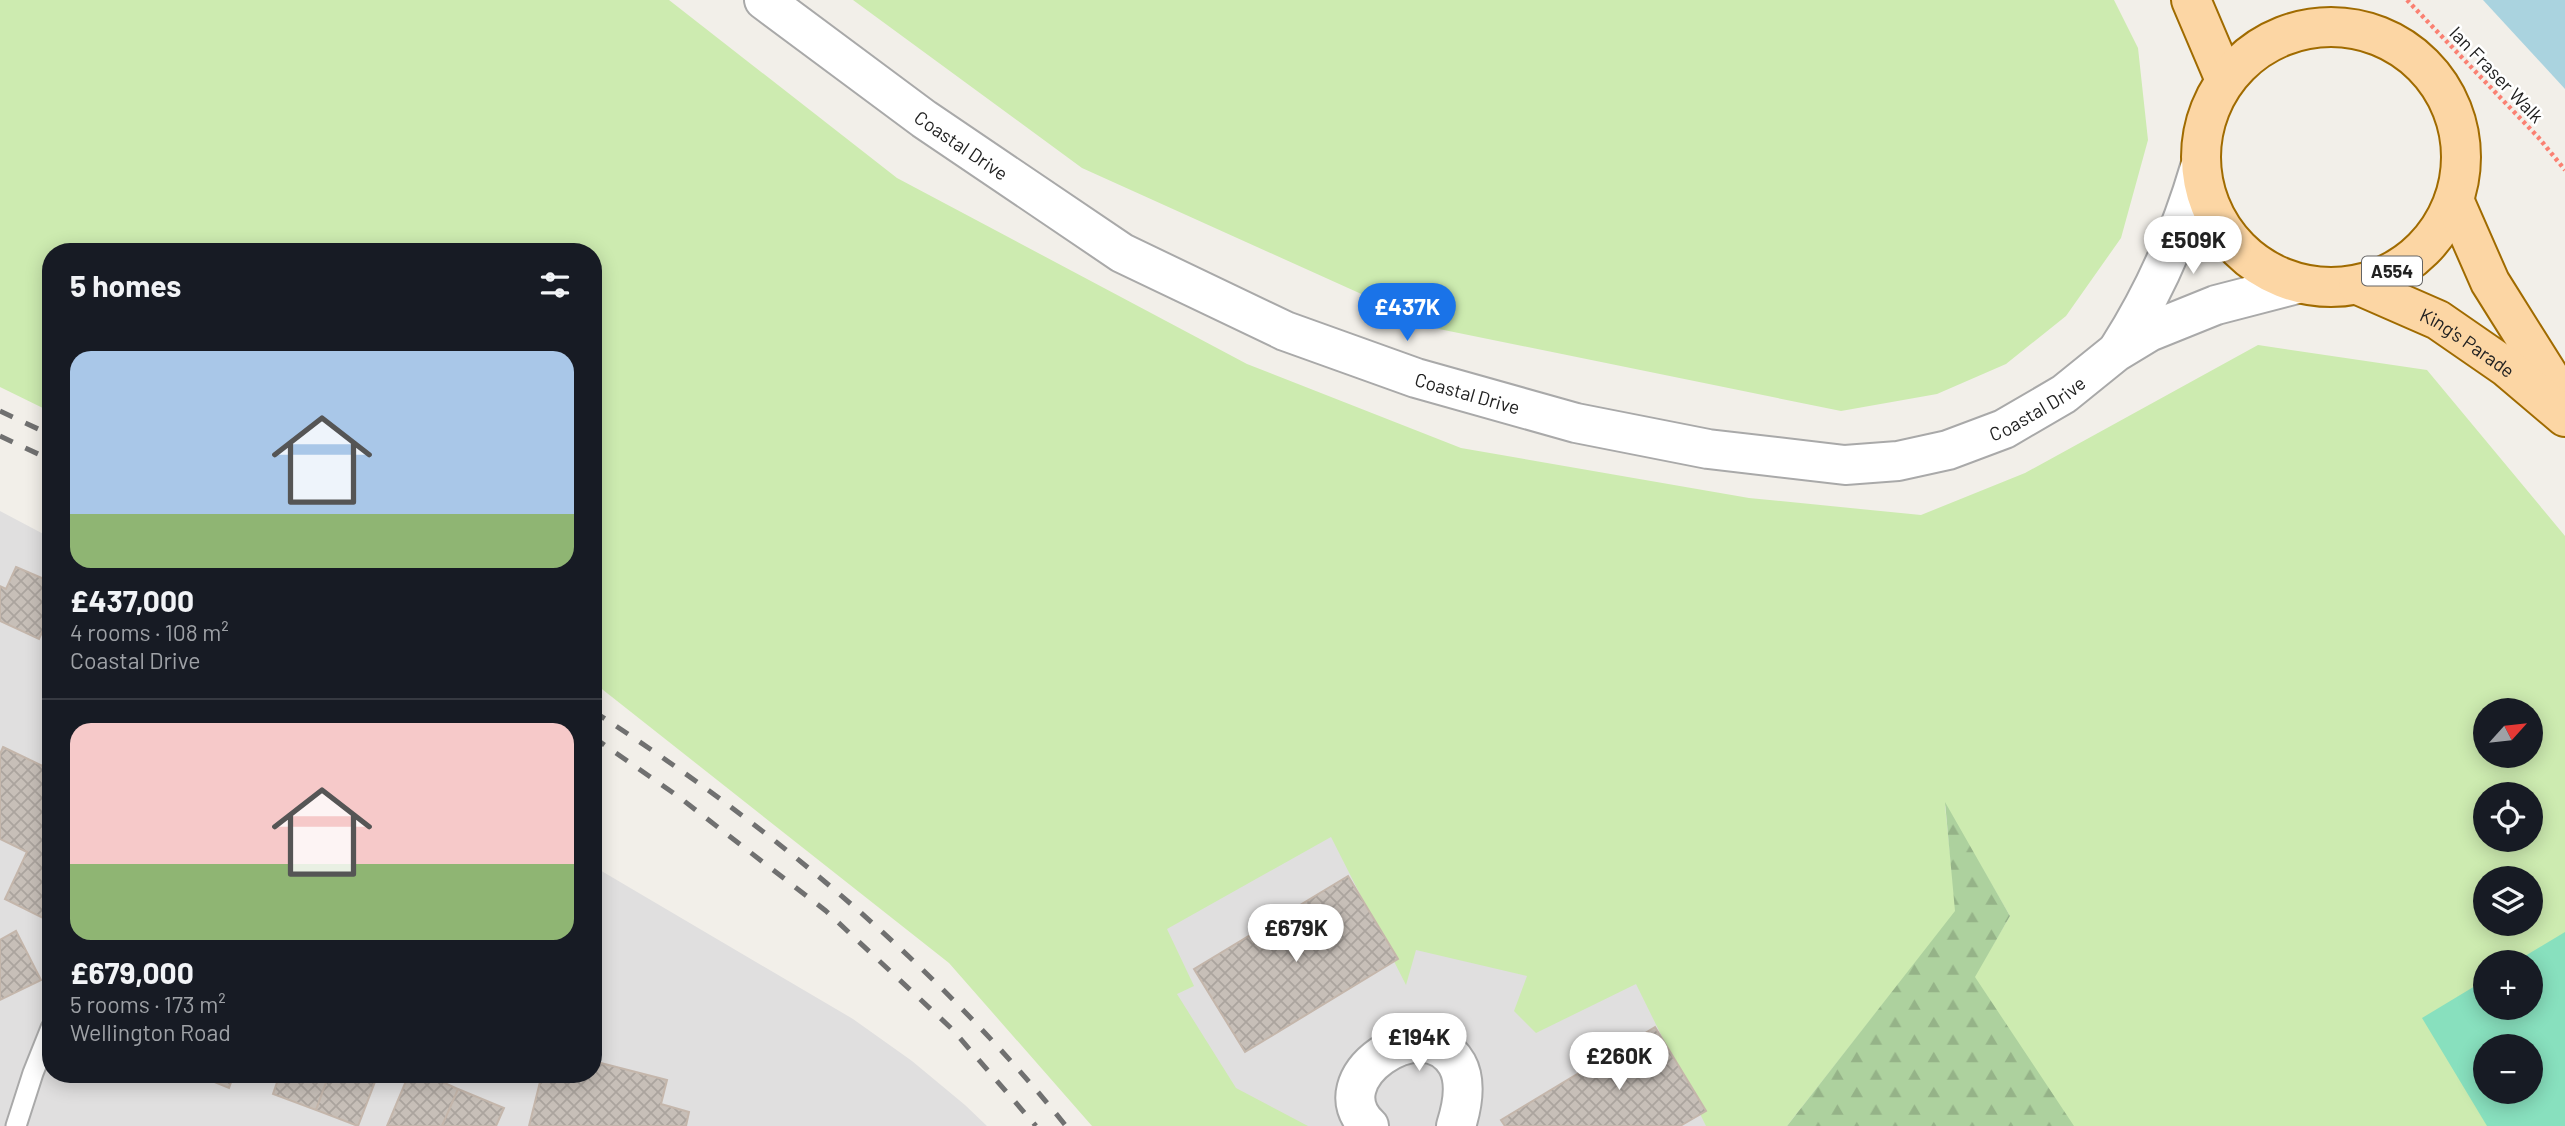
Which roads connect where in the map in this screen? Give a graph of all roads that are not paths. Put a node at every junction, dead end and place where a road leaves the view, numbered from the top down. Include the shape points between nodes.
1 (764, 0) edge
2 (2191, 0) edge
3 (2325, 13) edge
4 (2225, 80) junction
5 (2200, 167) junction
6 (2454, 200) junction
7 (2297, 284) junction
8 (2358, 285) junction
9 (2116, 352) junction
10 (2565, 401) edge
11 (2565, 417) edge
12 (42, 1050) edge
13 (16, 1126) edge
14 (1369, 1126) edge
15 (1456, 1126) edge

1 - 9 street, Coastal Drive via 924,119 1122,253 1285,331 1416,378 1576,423 1708,449 1818,462 1898,461 1948,450 2004,429 2064,394
2 - 4 main road
3 - 4 main road, A554 via 2304,29 2268,42
3 - 6 main road, A554 via 2392,42 2419,61 2439,85 2455,117 2460,144
4 - 5 main road, A554 via 2210,107
5 - 7 main road, A554 via 2211,210 2233,243 2270,273
5 - 9 street, Coastal Drive via 2170,255
6 - 8 main road, A554 via 2439,231 2417,256 2382,278
6 - 10 main road, King's Parade via 2490,282
7 - 8 main road, A554 via 2319,288
7 - 9 street, Coastal Drive via 2216,305 2149,332
8 - 11 main road, King's Parade / A554 via 2438,320 2506,366
12 - 13 lane
14 - 15 street via 1360,1118 1354,1093 1364,1072 1404,1044 1431,1042 1451,1055 1464,1076

